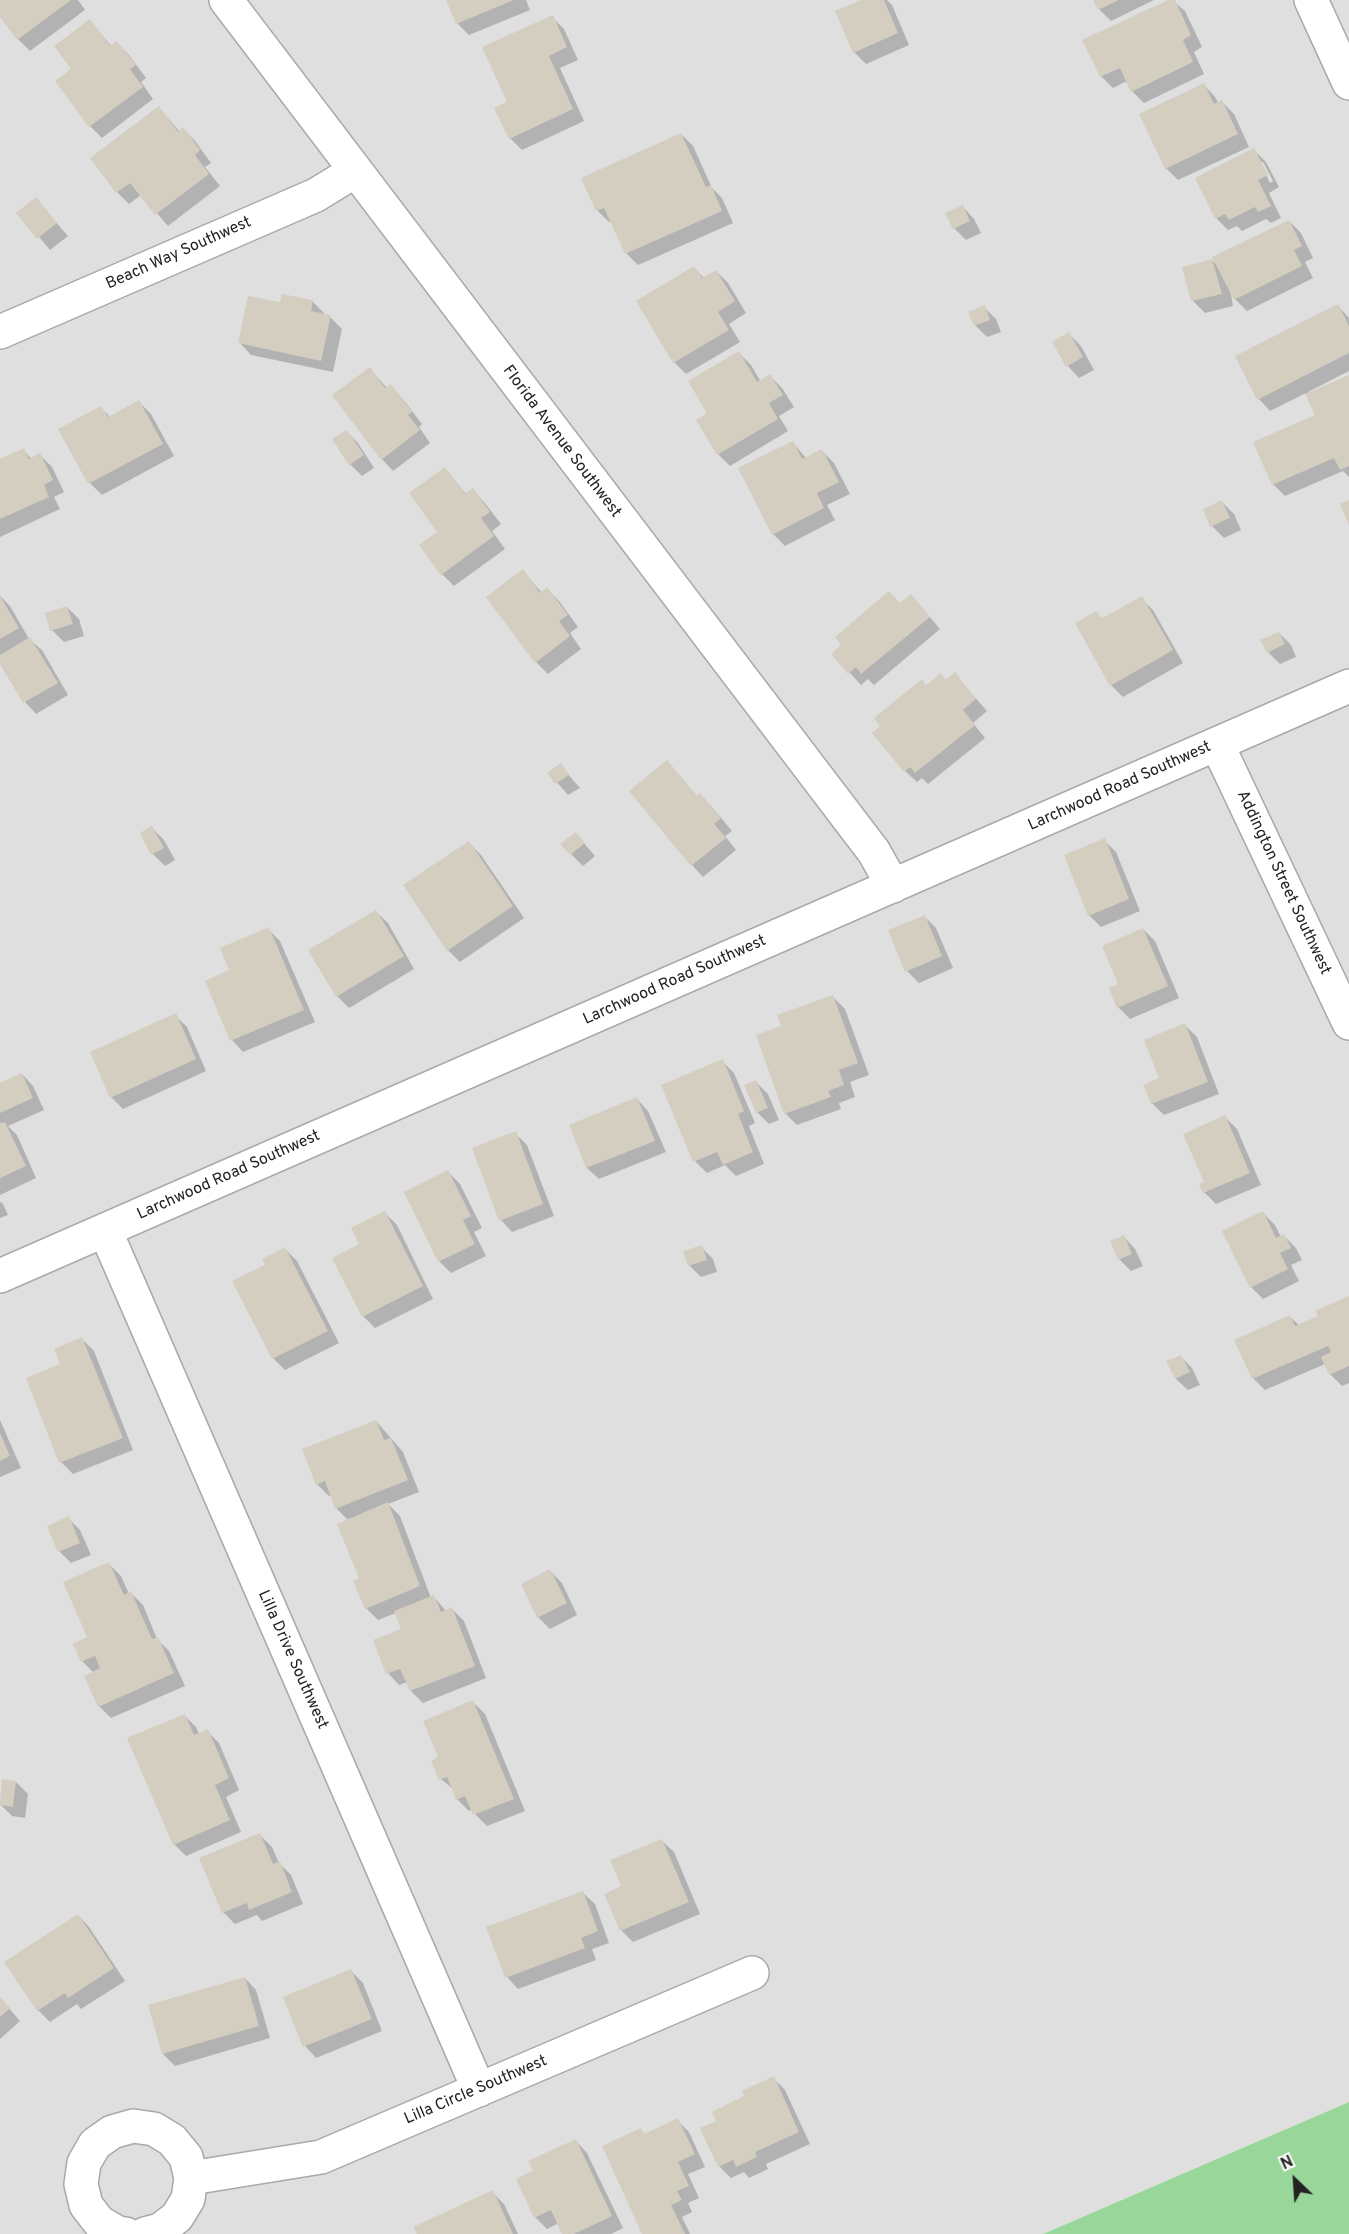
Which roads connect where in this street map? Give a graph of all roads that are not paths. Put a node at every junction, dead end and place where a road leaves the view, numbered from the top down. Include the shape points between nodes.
1 (226, 0) edge
2 (1311, 0) edge
3 (1349, 83) edge
4 (355, 171) junction
5 (0, 332) edge
6 (1349, 686) edge
7 (1217, 744) junction
8 (893, 886) junction
9 (1349, 1023) edge
10 (105, 1230) junction
11 (0, 1276) edge
12 (752, 1973) dead end
13 (479, 2091) junction
14 (191, 2178) junction
15 (126, 2234) edge
16 (145, 2234) edge

1 - 4 street, Florida Avenue Southwest
2 - 3 street
4 - 5 street, Beach Way Southwest via 316,195
4 - 8 street, Florida Avenue Southwest via 874,852
6 - 7 street, Larchwood Road Southwest
7 - 8 street, Larchwood Road Southwest
7 - 9 street, Addington Street Southwest
8 - 10 street, Larchwood Road Southwest
10 - 11 street, Larchwood Road Southwest
10 - 13 street, Lilla Drive Southwest
12 - 13 street, Lilla Circle Southwest
13 - 14 street, Lilla Circle Southwest via 321,2157
14 - 15 street via 186,2157 172,2140 154,2129 133,2126 112,2132 95,2144 84,2163 81,2184 86,2205 99,2222
14 - 16 street via 188,2199 177,2217 160,2230

